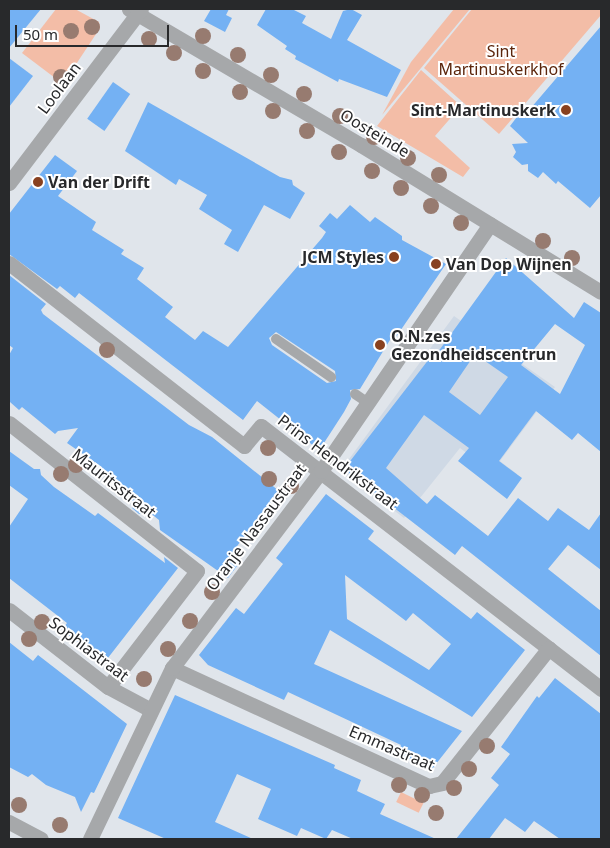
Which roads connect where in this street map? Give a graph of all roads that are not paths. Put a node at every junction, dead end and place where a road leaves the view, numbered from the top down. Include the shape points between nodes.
1 (136, 10) edge
2 (9, 183) edge
3 (490, 224) junction
4 (9, 263) edge
5 (601, 292) edge
6 (276, 339) dead end
7 (331, 377) dead end
8 (9, 423) edge
9 (320, 471) junction
10 (197, 570) joint
11 (9, 610) edge
12 (549, 648) junction
13 (172, 668) junction
14 (108, 688) junction
15 (601, 689) edge
16 (151, 710) junction
17 (9, 822) edge
18 (41, 839) edge
19 (90, 839) edge

1 - 2 street, Loolaan
1 - 3 street, Oosteinde
3 - 5 street, Oosteinde
3 - 9 street, Oranje Nassaustraat via 361,398
4 - 9 street, Prins Hendrikstraat via 244,446 261,426
6 - 7 lane
8 - 10 street, Mauritsstraat
9 - 12 street, Prins Hendrikstraat
9 - 13 street, Oranje Nassaustraat
10 - 14 street, Oranje Nassaustraat
11 - 14 street, Sophiastraat
12 - 13 street, Emmastraat via 442,783 429,786
12 - 15 street, Prins Hendrikstraat
13 - 16 street, Oranje Nassaustraat
14 - 16 street, Sophiastraat
16 - 19 street, Oranje Nassaustraat
17 - 18 street

